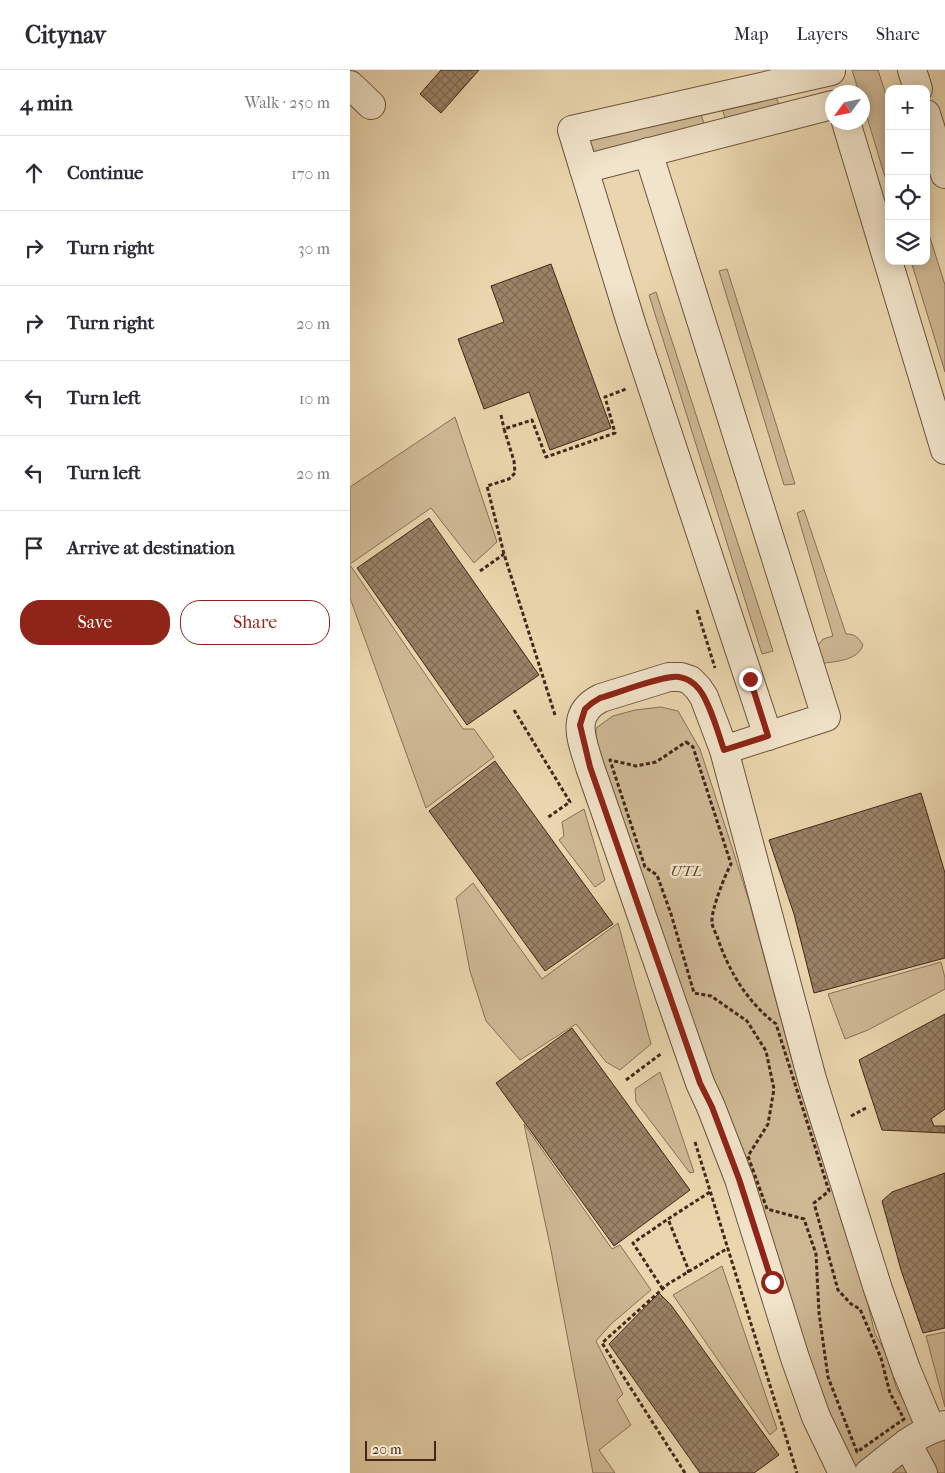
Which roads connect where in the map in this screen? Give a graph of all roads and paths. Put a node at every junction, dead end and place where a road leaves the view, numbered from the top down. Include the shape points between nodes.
1 (831, 70) edge
2 (912, 70) edge
3 (835, 85) edge
4 (917, 85) edge
5 (350, 86) edge
6 (706, 98) junction
7 (371, 105) dead end
8 (825, 107) edge
9 (930, 127) edge
10 (848, 130) edge
11 (717, 135) junction
12 (648, 152) junction
13 (584, 169) junction
14 (945, 174) edge
15 (501, 415) dead end
16 (504, 429) dead end
17 (945, 450) edge
18 (504, 554) dead end
19 (480, 571) dead end
20 (514, 710) dead end
21 (768, 736) junction
22 (724, 750) junction
23 (547, 818) dead end
24 (665, 1051) dead end
25 (626, 1080) dead end
26 (868, 1107) dead end
27 (851, 1116) dead end
28 (710, 1192) dead end
29 (668, 1219) junction
30 (728, 1248) dead end
31 (689, 1271) junction
32 (662, 1288) junction
33 (848, 1427) joint
34 (938, 1427) edge
35 (907, 1443) junction
36 (685, 1473) edge
37 (843, 1473) edge
38 (869, 1473) edge
39 (923, 1473) edge

1 - 3 street
1 - 6 street
2 - 4 street
5 - 7 street
6 - 11 street
6 - 13 street via 572,130
8 - 11 street
9 - 14 street
10 - 17 street
11 - 12 street
12 - 13 street
12 - 21 street via 826,716
13 - 21 street via 632,326
15 - 16 path
18 - 19 path
20 - 23 path via 570,802
21 - 22 street
22 - 34 street via 814,1087 906,1369
22 - 37 street via 701,692 690,680 681,677 669,677 600,698 585,709 580,725 590,767 665,986 739,1179 801,1375 816,1417
24 - 25 path
26 - 27 path
28 - 29 path
29 - 31 path
29 - 32 path via 634,1243
30 - 31 path
31 - 32 path
32 - 36 path via 602,1343
33 - 33 path via 828,1377 819,1313 816,1254 804,1219 767,1209 748,1156 768,1124 774,1089 766,1051 747,1021 711,996 694,993 657,875 645,867 610,760 636,766 656,762 686,742 693,747 731,864 721,884 712,921 722,952 742,990 776,1024 829,1191 814,1203 838,1290 860,1309 881,1358 890,1393 904,1418 857,1452
34 - 35 street
35 - 38 street
35 - 39 street

